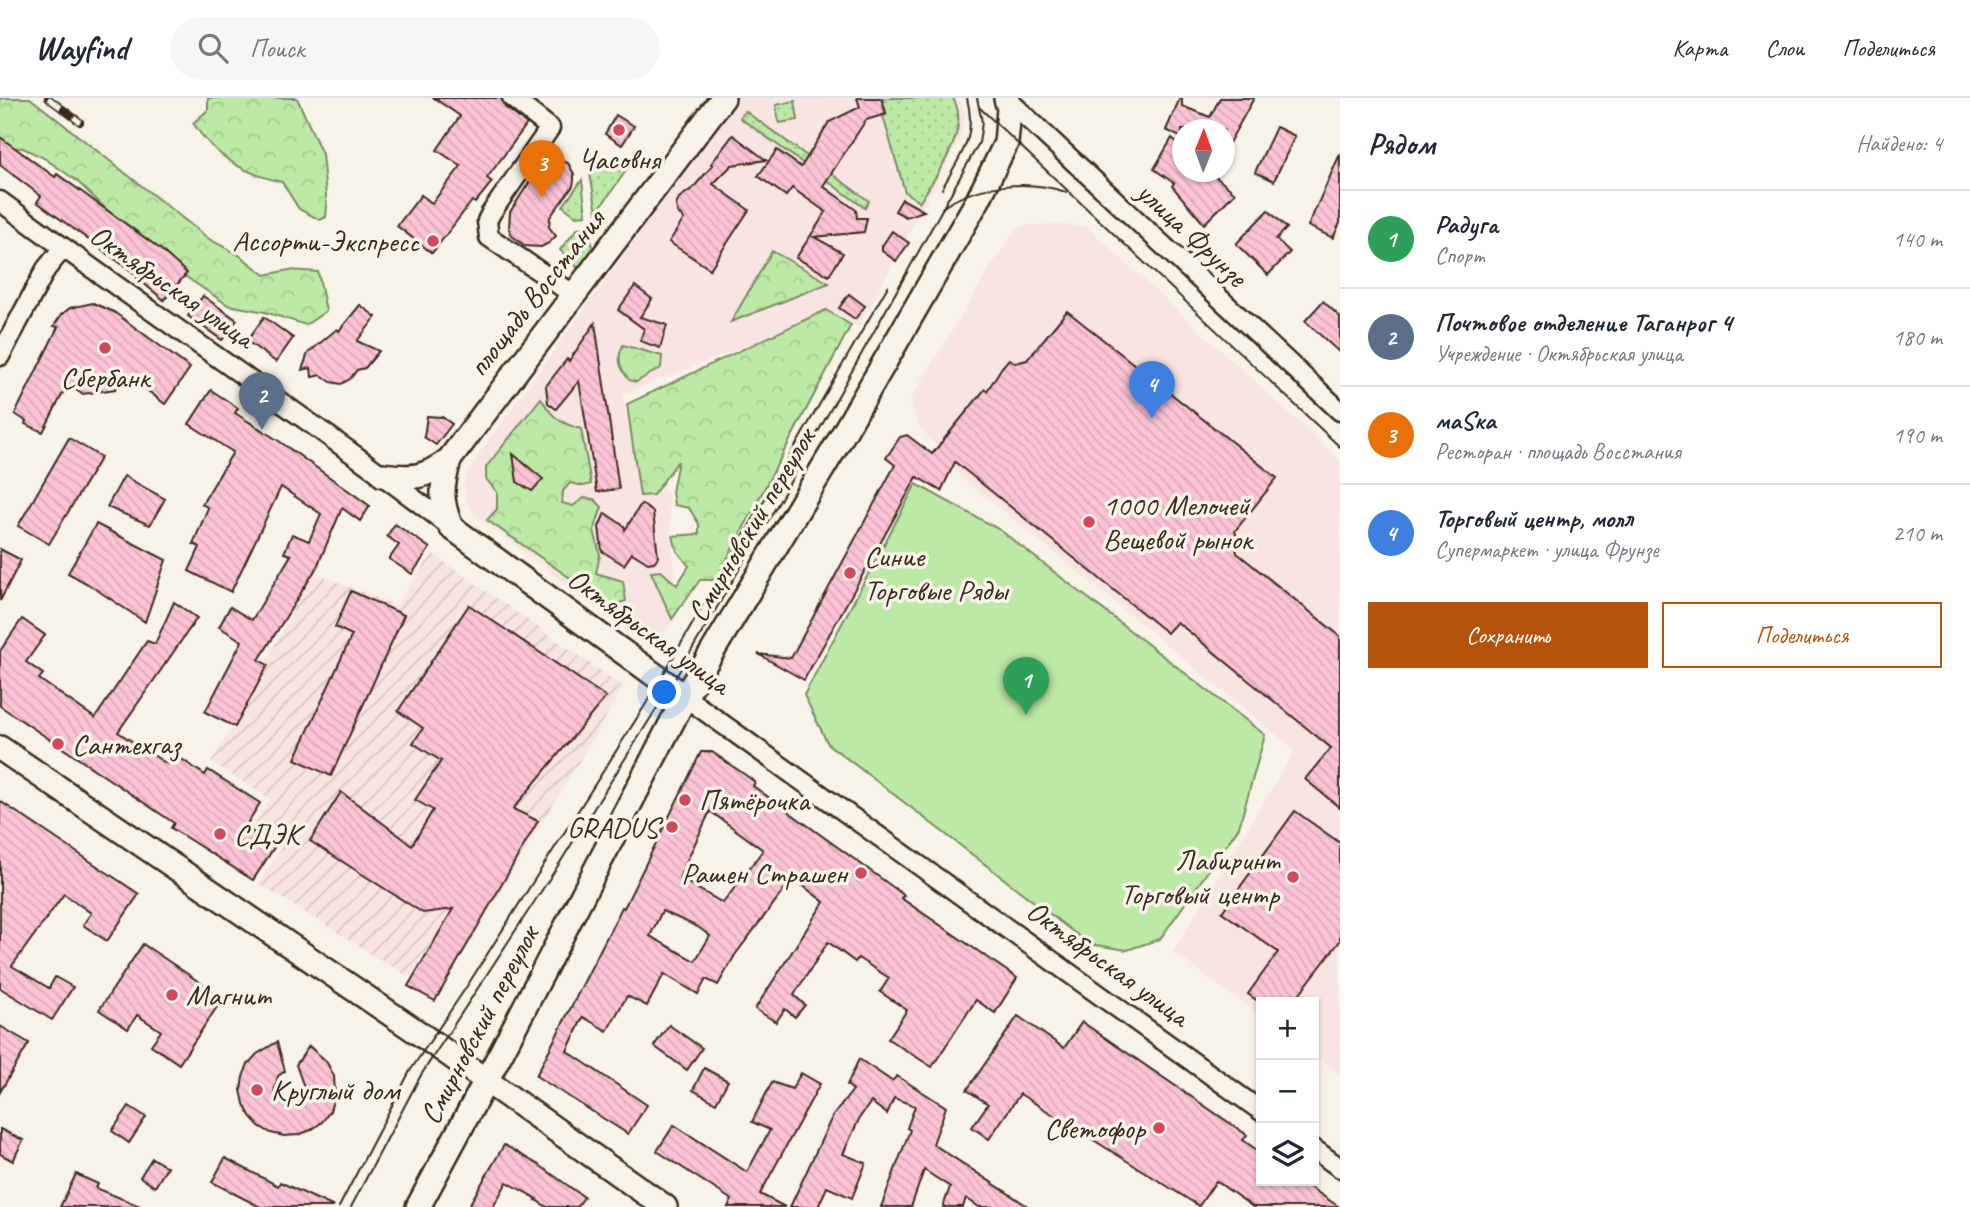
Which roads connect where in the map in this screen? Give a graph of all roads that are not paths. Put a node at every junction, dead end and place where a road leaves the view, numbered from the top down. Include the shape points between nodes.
1 (512, 98) edge
2 (723, 98) edge
3 (1006, 98) edge
4 (0, 201) edge
5 (63, 248) junction
6 (574, 295) junction
7 (0, 356) edge
8 (1340, 411) edge
9 (449, 460) junction
10 (383, 475) junction
11 (452, 527) junction
12 (685, 697) junction
13 (0, 748) edge
14 (486, 1081) junction
15 (1256, 1107) edge
16 (1319, 1153) edge
17 (1340, 1168) edge
18 (418, 1207) edge
19 (665, 1207) edge

1 - 6 street via 550,128 491,213 489,237
2 - 6 main road, площадь Восстания
3 - 8 street, улица Фрунзе
3 - 12 main road, Смирновский переулок via 1006,143 978,200
4 - 5 street, Октябрьская улица
5 - 7 street via 46,269
5 - 10 street, Октябрьская улица
6 - 9 main road, площадь Восстания
9 - 10 main road, площадь Восстания via 410,479
9 - 11 main road, площадь Восстания via 442,505
10 - 11 street, Октябрьская улица
11 - 12 main road, Октябрьская улица
12 - 14 main road, Смирновский переулок
12 - 15 street, Октябрьская улица
13 - 14 main road
14 - 18 main road, Смирновский переулок
14 - 19 main road
16 - 17 street

